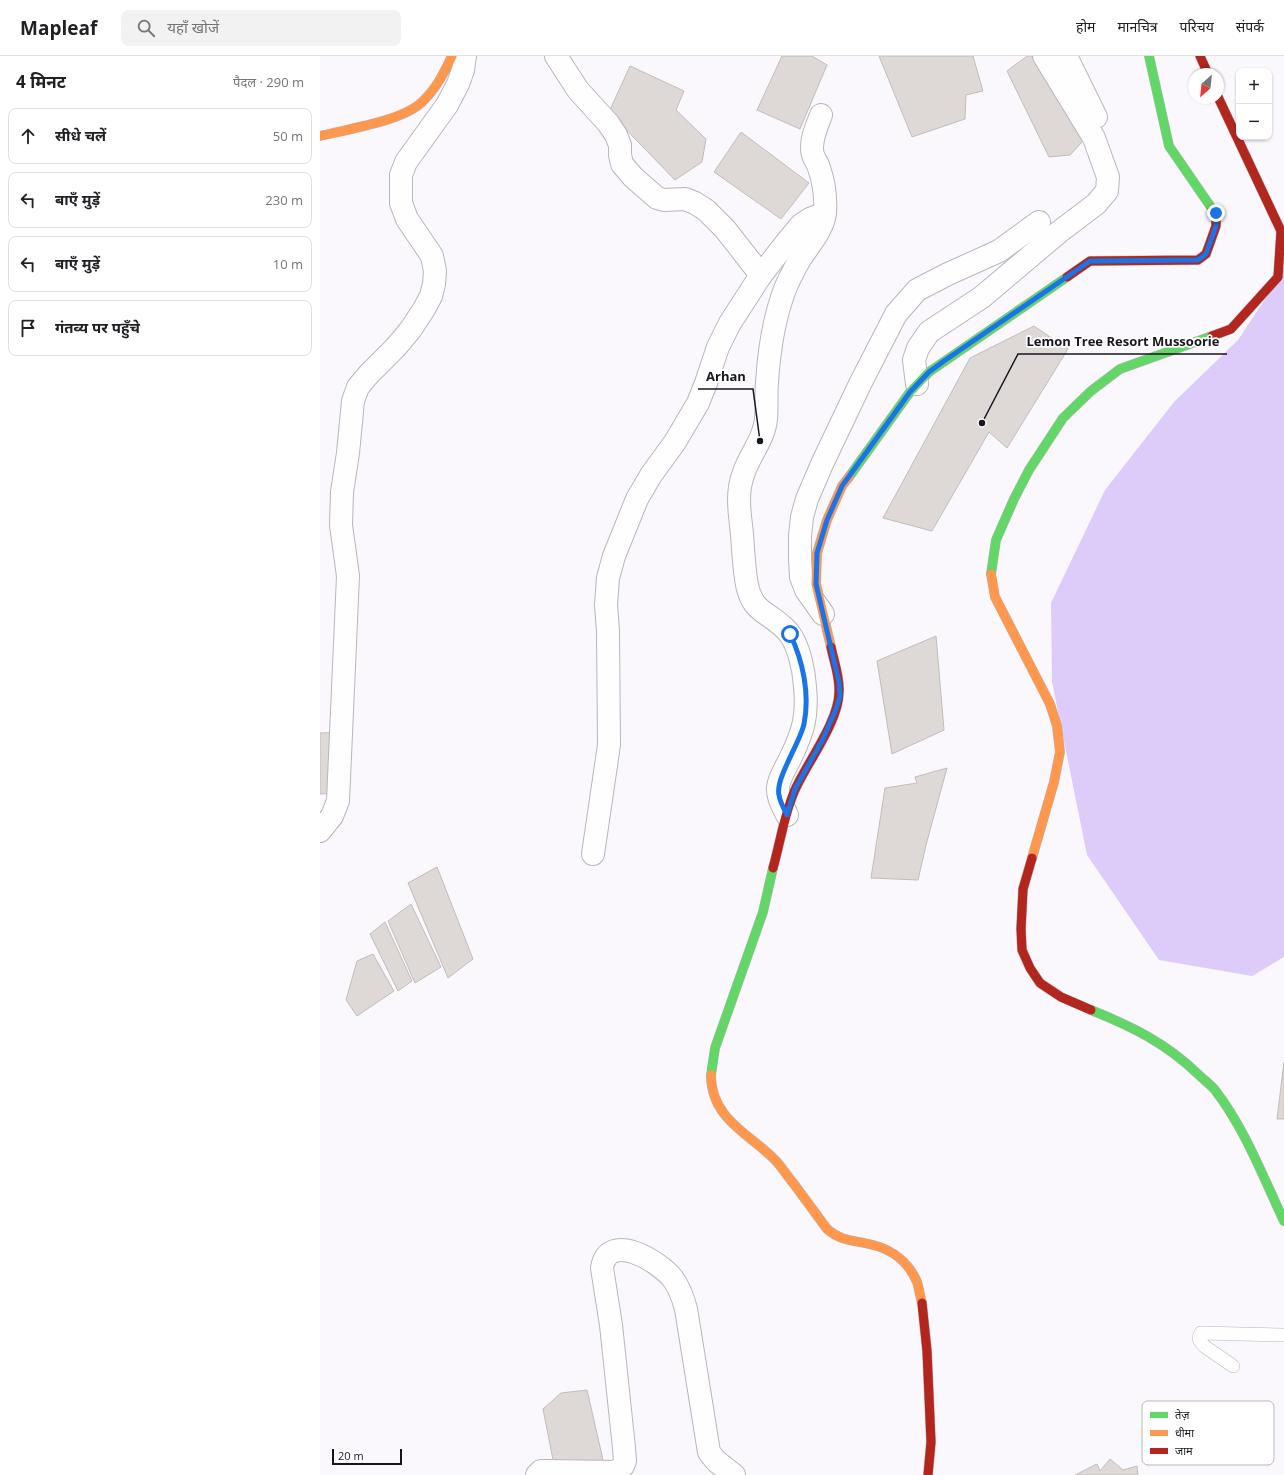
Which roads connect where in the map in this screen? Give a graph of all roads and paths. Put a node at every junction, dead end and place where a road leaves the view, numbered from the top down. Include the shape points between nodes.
1 (452, 56) edge
2 (465, 56) edge
3 (556, 56) edge
4 (1044, 56) edge
5 (1066, 56) edge
6 (1141, 56) edge
7 (1149, 56) edge
8 (1200, 56) edge
9 (1205, 68) edge
10 (1156, 98) junction
11 (1221, 104) edge
12 (821, 114) dead end
13 (320, 136) edge
14 (1108, 177) junction
15 (825, 213) junction
16 (1039, 222) dead end
17 (761, 275) junction
18 (917, 384) junction
19 (822, 614) junction
20 (787, 815) junction
21 (320, 831) edge
22 (594, 854) dead end
23 (1284, 1221) edge
24 (1284, 1335) edge
25 (1233, 1366) dead end
26 (537, 1475) edge
27 (734, 1475) edge
28 (928, 1475) edge

1 - 13 street via 437,86 421,103 400,116
2 - 21 street via 458,84 447,105 406,162 401,175 401,203 406,219 432,256 434,284 424,309 411,329 369,374 358,388 353,401 342,492 341,525 348,576 338,801 332,816
3 - 17 street via 578,90 616,135 620,144 622,164 633,177 657,198 685,199 706,210
4 - 14 street via 1094,138
5 - 14 street via 1108,142
6 - 10 street
7 - 10 street
8 - 9 street
10 - 18 street via 1169,146 1216,213 1216,226 1206,254 1198,260 1090,261 944,361
11 - 23 street via 1281,231 1278,277 1231,329 1120,369 1091,391 1063,418 1029,470 1002,526 996,540 991,576 995,597 1050,704 1057,726 1060,752 1054,782 1023,889 1020,929 1022,950 1030,968 1040,983 1061,997 1159,1042 1185,1061 1214,1088 1239,1127
12 - 15 street via 812,154 819,166 824,187
14 - 18 street via 1107,191 1096,204 982,297 929,332 918,348 914,360
15 - 17 street via 801,226
15 - 20 street via 816,236 785,288 770,353 764,430 751,454 740,485 749,596 757,608 790,634 802,666 805,685 805,723 778,785
16 - 19 street via 999,251 917,290 896,314 822,464 802,517 801,577 806,590
17 - 22 street via 730,323 687,423 637,499 614,556 608,578 606,605 609,745
18 - 19 street via 842,486 827,520 817,553 816,584
19 - 20 street via 839,682 840,696 823,739 795,789
20 - 28 street via 763,912 715,1048 711,1082 716,1103 723,1113 778,1162 827,1229 845,1240 885,1249 906,1263 913,1273 923,1308 927,1351 931,1442
24 - 25 lane via 1202,1333 1199,1338 1201,1344
26 - 27 street via 541,1471 616,1472 625,1461 617,1375 602,1268 608,1254 626,1250 657,1264 681,1291 709,1452

